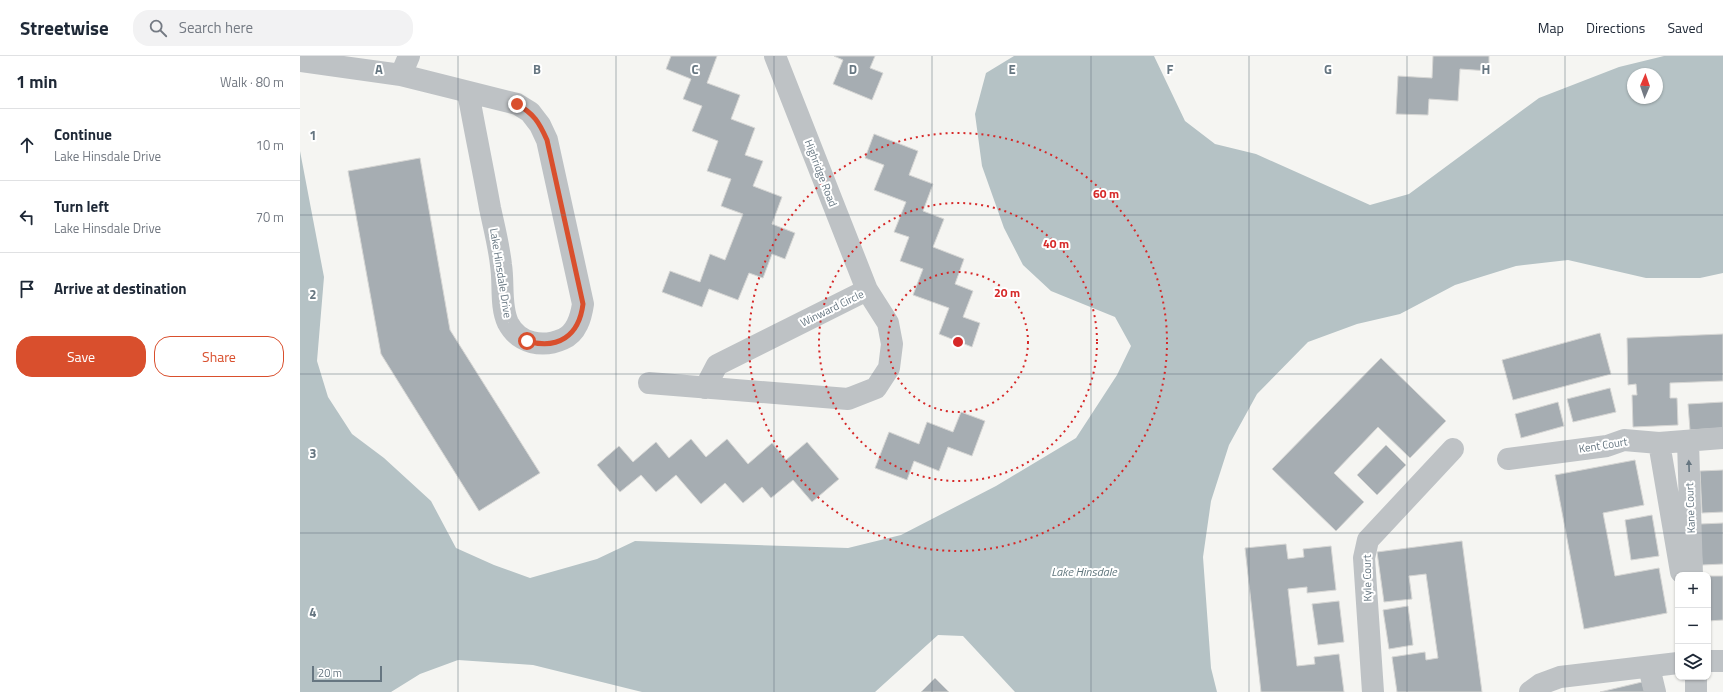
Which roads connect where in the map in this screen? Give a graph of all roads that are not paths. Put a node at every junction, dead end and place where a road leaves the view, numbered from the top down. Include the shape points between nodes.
1 (775, 56) edge
2 (300, 60) edge
3 (405, 66) edge
4 (468, 92) junction
5 (867, 290) junction
6 (649, 383) dead end
7 (705, 388) junction
8 (1723, 438) edge
9 (1688, 441) junction
10 (1659, 443) junction
11 (1453, 449) dead end
12 (1508, 459) dead end
13 (1680, 572) edge
14 (1692, 572) edge
15 (1711, 661) edge
16 (1723, 661) edge
17 (1675, 663) edge
18 (1649, 667) junction
19 (1696, 680) edge
20 (1373, 692) edge
21 (1530, 692) edge
22 (1655, 692) edge
23 (1696, 692) edge

1 - 5 street, Highridge Road
2 - 3 street, Lake Hinsdale Drive
3 - 4 street, Lake Hinsdale Drive
4 - 4 street, Lake Hinsdale Drive via 517,104 530,112 547,140 583,304 581,317 575,329 566,338 553,344 540,345 527,341 516,334 508,323 504,310 501,266
5 - 7 street, Winward Circle via 717,365
5 - 7 street, Winward Circle via 888,323 892,344 889,368 876,388 848,400
6 - 7 street, Winward Circle
8 - 9 street, Kent Court
9 - 10 street, Kent Court
14 -> 9 street, Kane Court
10 - 12 street, Kent Court via 1624,440 1608,446
10 - 13 street, Kane Court
11 - 20 street, Kyle Court via 1368,540 1364,558
15 - 16 street
17 - 18 street
18 - 21 street via 1560,677 1541,684
18 - 22 street
19 - 23 street

